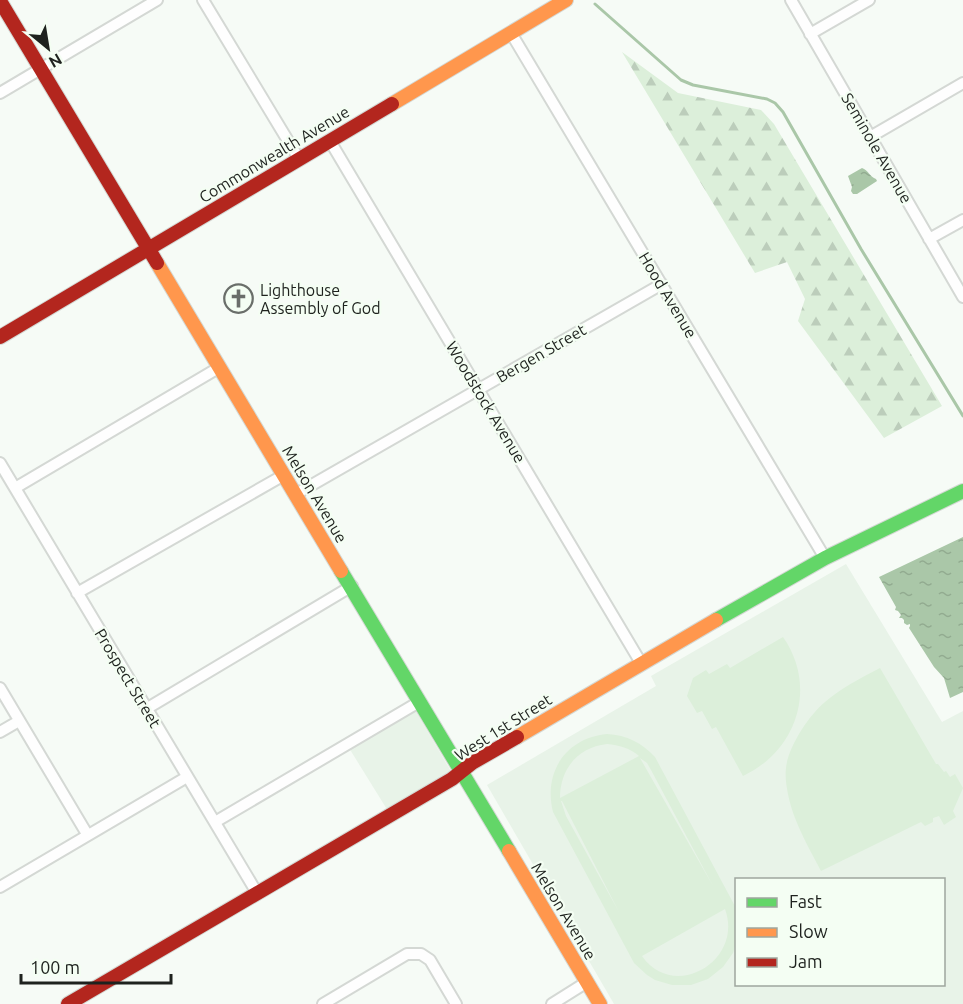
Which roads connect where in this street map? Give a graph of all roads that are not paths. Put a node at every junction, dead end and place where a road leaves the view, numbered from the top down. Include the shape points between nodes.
1 (157, 0) edge
2 (203, 0) edge
3 (566, 0) edge
4 (791, 0) edge
5 (869, 0) edge
6 (0, 2) edge
7 (511, 33) junction
8 (810, 34) junction
9 (40, 69) junction
10 (963, 83) edge
11 (0, 93) edge
12 (870, 137) junction
13 (330, 141) junction
14 (299, 159) junction
15 (963, 220) edge
16 (930, 239) junction
17 (148, 249) junction
18 (662, 284) junction
19 (963, 297) edge
20 (0, 337) edge
21 (219, 368) junction
22 (478, 389) junction
23 (0, 463) edge
24 (284, 474) junction
25 (15, 488) junction
26 (963, 491) edge
27 (296, 494) junction
28 (825, 558) junction
29 (352, 586) junction
30 (77, 593) junction
31 (641, 663) junction
32 (0, 688) edge
33 (419, 702) junction
34 (146, 709) junction
35 (19, 721) junction
36 (0, 732) edge
37 (461, 771) junction
38 (187, 777) junction
39 (215, 822) junction
40 (87, 834) junction
41 (0, 887) edge
42 (257, 893) junction
43 (588, 982) junction
44 (68, 1004) edge
45 (323, 1004) edge
46 (456, 1004) edge
47 (552, 1004) edge
48 (600, 1004) edge

1 - 9 street
2 - 14 street
3 - 7 street, Commonwealth Avenue
4 - 8 street, Seminole Avenue
5 - 8 street
6 - 9 street, Melson Avenue
7 - 13 street, Commonwealth Avenue
7 - 18 street, Hood Avenue
8 - 12 street, Seminole Avenue
9 - 11 street
9 - 17 street, Melson Avenue
10 - 12 street
12 - 16 street, Seminole Avenue
13 - 14 street, Commonwealth Avenue
13 - 22 street, Woodstock Avenue
14 - 17 street, Commonwealth Avenue
15 - 16 street
16 - 19 street, Seminole Avenue
17 - 20 street, Commonwealth Avenue
17 - 21 street, Melson Avenue
18 - 22 street, Bergen Street
18 - 28 street, Hood Avenue
21 - 24 street, Melson Avenue
21 - 25 street
22 - 27 street, Bergen Street
22 - 31 street, Woodstock Avenue
23 - 25 street, Prospect Street
24 - 27 street, Melson Avenue
24 - 30 street
25 - 30 street, Prospect Street
26 - 28 street, West 1st Street
27 - 29 street, Melson Avenue
28 - 31 street, West 1st Street
29 - 33 street, Melson Avenue
29 - 34 street
30 - 34 street, Prospect Street
31 - 37 street, West 1st Street
32 - 35 street
33 - 37 street, Melson Avenue
33 - 39 street
34 - 38 street, Prospect Street
35 - 36 street
35 - 40 street
37 - 42 street, West 1st Street
37 - 43 street, Melson Avenue
38 - 39 street, Prospect Street
38 - 40 street
39 - 42 street, Prospect Street
40 - 41 street
42 - 44 street, West 1st Street
43 - 47 street
43 - 48 street, Melson Avenue
45 - 46 street via 407,954 421,954 430,960

